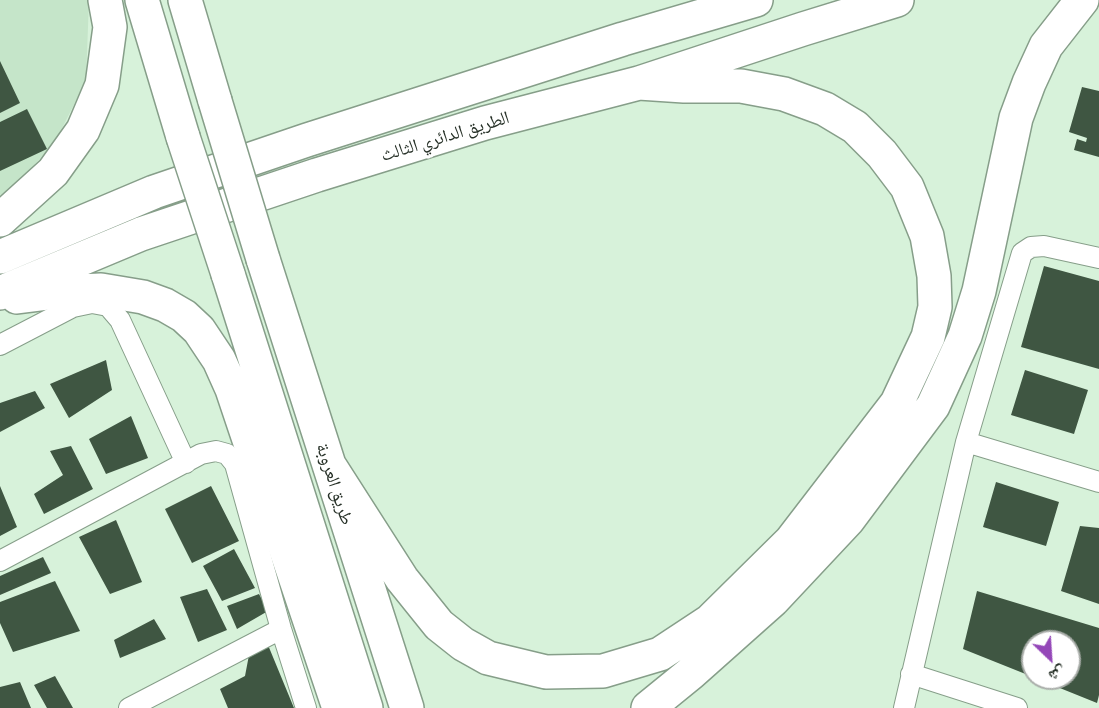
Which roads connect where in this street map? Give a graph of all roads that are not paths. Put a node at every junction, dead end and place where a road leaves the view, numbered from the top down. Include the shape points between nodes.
1 (105, 0) edge
2 (142, 0) edge
3 (185, 0) edge
4 (681, 0) edge
5 (756, 0) edge
6 (897, 0) edge
7 (1082, 0) edge
8 (623, 39) junction
9 (639, 83) junction
10 (0, 220) edge
11 (0, 257) edge
12 (1099, 258) edge
13 (0, 293) edge
14 (0, 299) edge
15 (0, 345) edge
16 (966, 442) junction
17 (186, 463) junction
18 (330, 465) junction
19 (1099, 482) edge
20 (0, 561) edge
21 (281, 629) junction
22 (911, 674) junction
23 (129, 708) edge
24 (306, 708) edge
25 (339, 708) edge
26 (366, 708) edge
27 (407, 708) edge
28 (648, 708) edge
29 (904, 708) edge
30 (1017, 708) edge

1 - 10 highway via 110,27 102,85 83,130 53,172
2 - 26 highway, bridge
3 - 18 highway, طريق العروبة, bridge
4 - 8 highway
5 - 8 highway, الطريق الدائري الثالث
6 - 9 highway, الطريق الدائري الثالث
7 - 28 highway via 1046,46 1016,118 979,291 965,336 933,406 848,519 773,600
8 - 11 highway, الطريق الدائري الثالث via 154,192
9 - 13 highway, الطريق الدائري الثالث via 485,123 317,175 141,234
9 - 18 highway via 741,86 784,94 825,109 855,128 882,154 907,187 927,236 935,307 928,337 897,403 791,541 710,621 660,654 603,671 546,672 488,658 439,625 402,579
12 - 16 street via 1044,246 1022,253
14 - 25 highway via 102,290 165,305 199,330 232,389
15 - 17 street via 73,307 92,303 108,306 120,320
16 - 19 street
16 - 22 street
17 - 20 street
17 - 21 street via 216,451 227,454 235,464
18 - 27 highway, طريق العروبة
21 - 23 street
21 - 24 street
22 - 29 street
22 - 30 street

